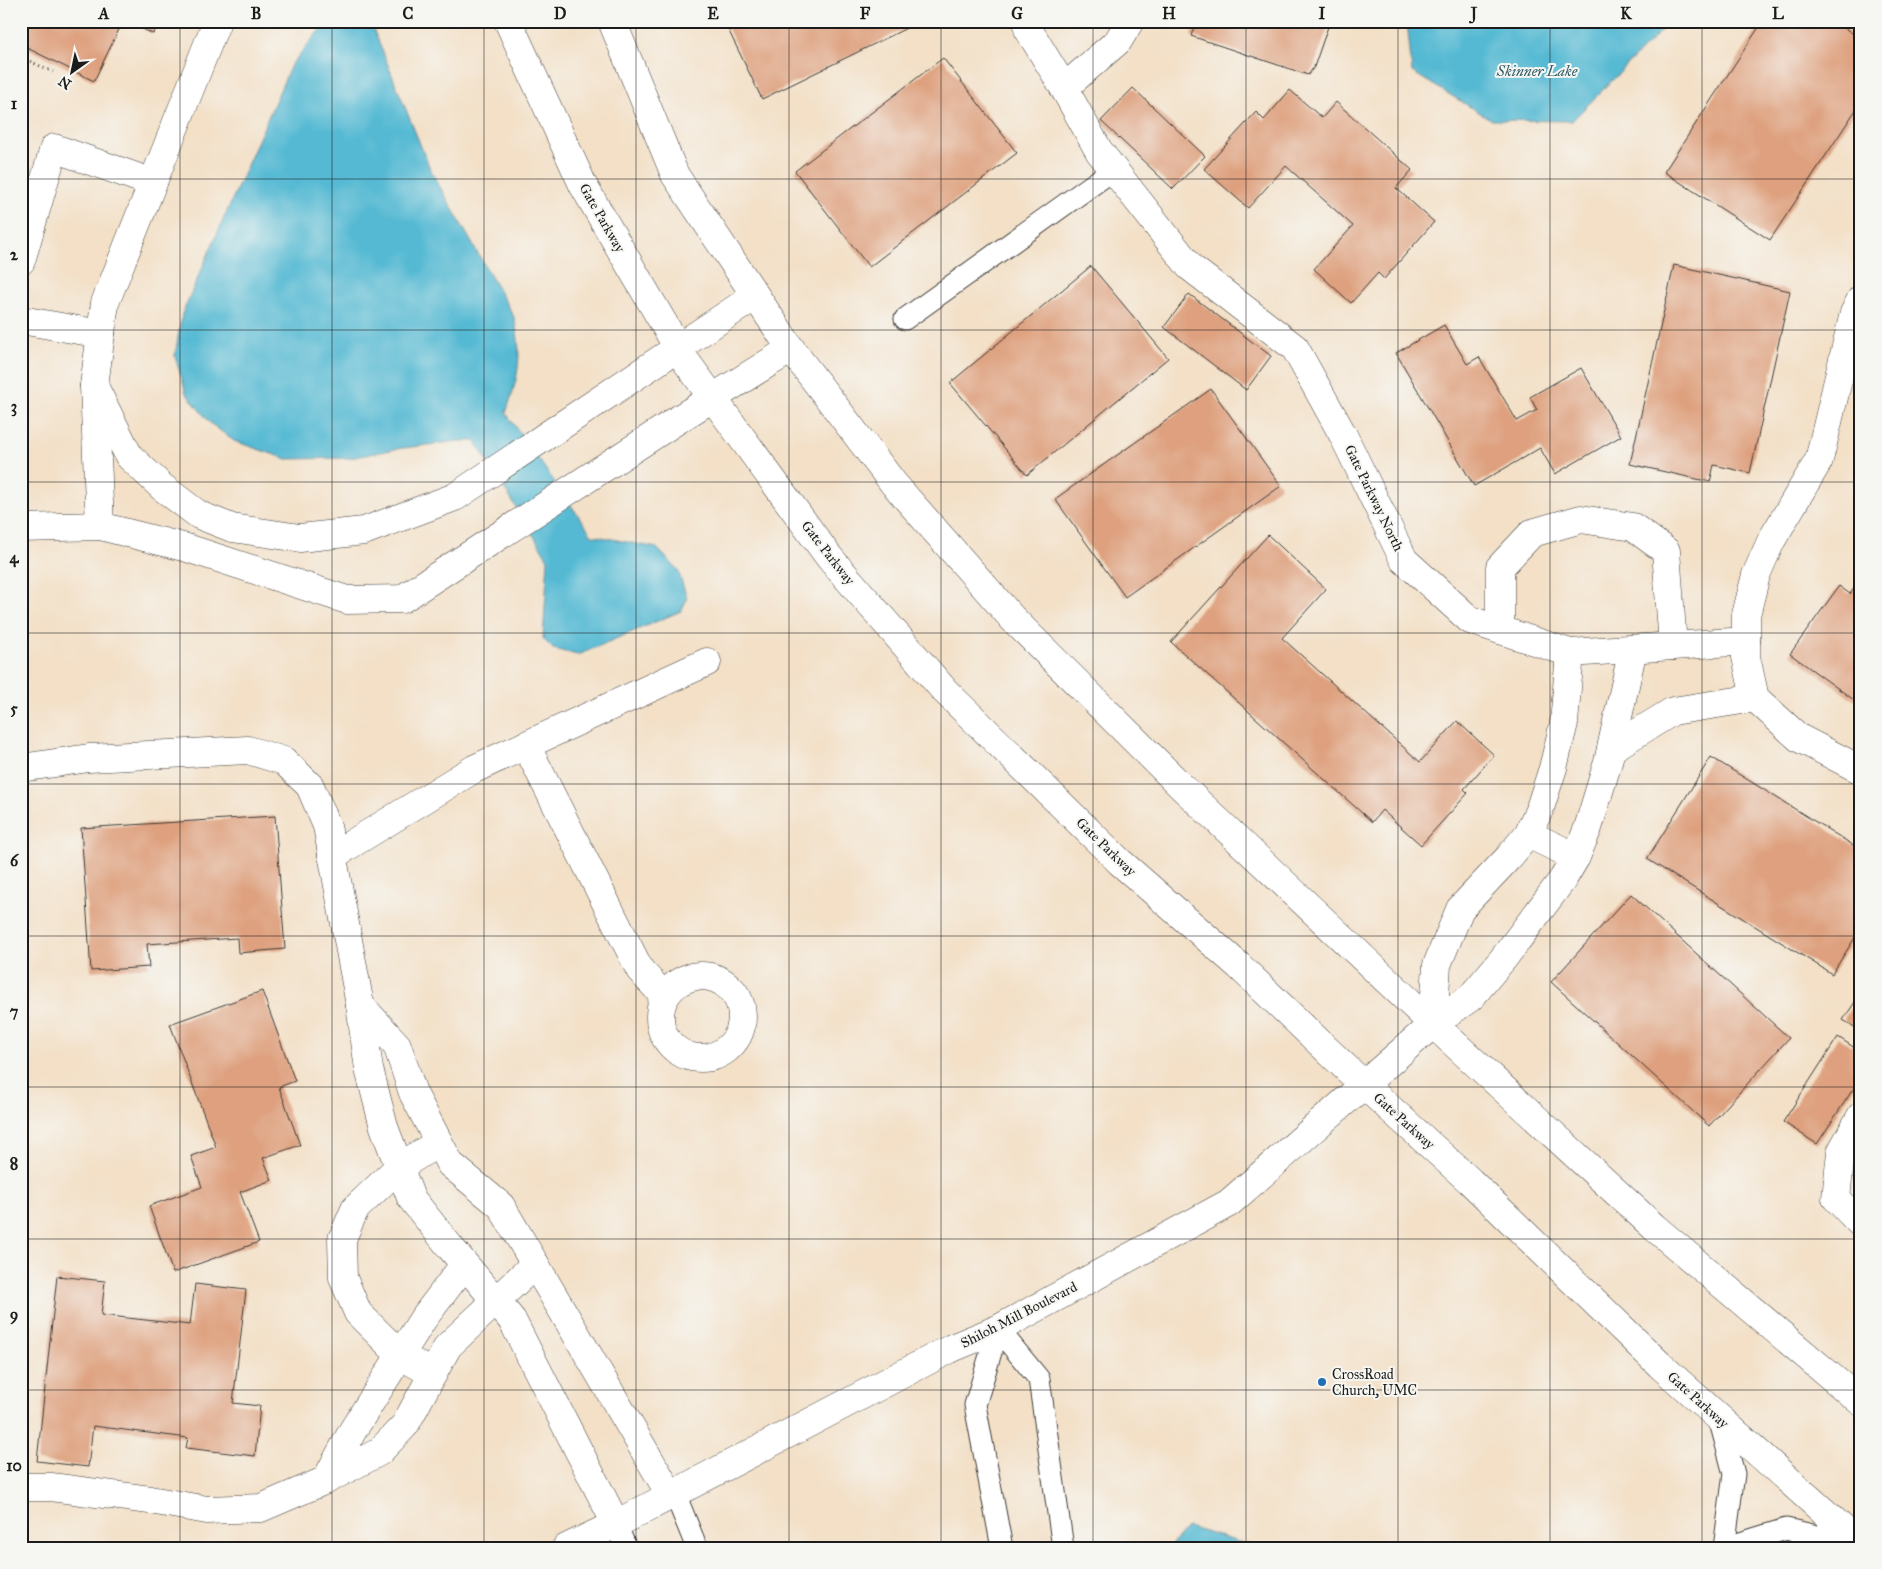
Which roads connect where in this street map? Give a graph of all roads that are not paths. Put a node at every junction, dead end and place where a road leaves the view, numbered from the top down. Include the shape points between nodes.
1 (217, 21) edge
2 (508, 21) edge
3 (612, 21) edge
4 (1028, 21) edge
5 (1130, 21) edge
6 (1064, 88) junction
7 (1113, 170) junction
8 (153, 184) junction
9 (21, 261) edge
10 (755, 296) junction
11 (1861, 299) edge
12 (905, 319) dead end
13 (21, 320) edge
14 (101, 334) junction
15 (678, 347) junction
16 (791, 349) junction
17 (94, 386) junction
18 (713, 398) junction
19 (100, 526) junction
20 (21, 528) edge
21 (1500, 630) junction
22 (1746, 641) junction
23 (1673, 646) junction
24 (1633, 649) junction
25 (1570, 653) junction
26 (707, 662) dead end
27 (1755, 698) junction
28 (526, 745) junction
29 (1611, 749) junction
30 (21, 768) edge
31 (1861, 770) edge
32 (1528, 834) junction
33 (332, 856) junction
34 (1576, 857) junction
35 (665, 997) dead end
36 (360, 1005) junction
37 (1433, 1024) junction
38 (1364, 1085) junction
39 (1861, 1116) edge
40 (438, 1143) junction
41 (400, 1167) junction
42 (1861, 1224) edge
43 (536, 1264) junction
44 (464, 1265) junction
45 (496, 1302) junction
46 (998, 1329) junction
47 (400, 1355) junction
48 (433, 1374) junction
49 (1861, 1402) edge
50 (1719, 1418) junction
51 (326, 1480) junction
52 (21, 1487) edge
53 (673, 1495) junction
54 (621, 1536) edge
55 (1861, 1545) edge
56 (566, 1548) edge
57 (697, 1548) edge
58 (1002, 1548) edge
59 (1063, 1548) edge
60 (1724, 1548) edge

1 - 8 street
2 - 15 street, Gate Parkway via 583,185
3 - 10 street via 675,175
4 - 6 street, Gate Parkway North via 1028,29
5 - 6 street via 1118,41
6 - 7 street, Gate Parkway North
7 - 12 lane
7 - 21 street, Gate Parkway North via 1190,267 1295,348 1343,435 1404,560 1470,620
8 - 9 street via 54,148
8 - 14 street via 105,303
10 - 15 street
10 - 16 street
11 - 22 street via 1854,313 1819,460 1771,541 1756,575 1746,615
13 - 14 street
14 - 17 street
15 - 17 street via 455,497 364,531 300,538 232,528 199,515 129,456
15 - 18 street, Gate Parkway
16 - 18 street
16 - 37 street via 894,484 1013,619 1180,786
17 - 19 street
18 - 19 street via 402,599 347,600 188,548
18 - 38 street, Gate Parkway via 829,557 945,691 1120,862 1238,966
19 - 20 street
21 - 23 street via 1500,567 1532,533 1581,519 1632,527 1666,551
21 - 25 street, Gate Parkway North
22 - 23 street
22 - 27 street
23 - 24 street
24 - 25 street
24 - 29 street, Shiloh Mill Boulevard
25 - 32 street via 1560,741 1540,808
26 - 28 street
27 - 29 street via 1673,711
27 - 31 street via 1798,738
28 - 33 street via 474,769
28 - 35 street via 640,970
29 - 34 street, Shiloh Mill Boulevard
30 - 33 street via 88,758 248,750 284,761 310,786 327,826
32 - 34 street
32 - 37 street via 1460,909 1437,964
33 - 36 street
34 - 37 street, Shiloh Mill Boulevard via 1563,879 1471,997
36 - 40 street via 397,1045 413,1092
36 - 41 street via 369,1069 384,1127
37 - 38 street, Shiloh Mill Boulevard
37 - 49 street via 1654,1227
38 - 46 street, Shiloh Mill Boulevard via 1229,1203
38 - 50 street, Gate Parkway via 1470,1181
39 - 42 street via 1841,1152 1836,1198
40 - 41 street
40 - 43 street via 450,1164 502,1206
41 - 44 street via 411,1198
41 - 47 street via 355,1209 342,1239 343,1278 358,1313
43 - 45 street
43 - 53 street
44 - 45 street
44 - 47 street
45 - 48 street via 448,1346
45 - 54 street via 512,1320
46 - 53 street, Shiloh Mill Boulevard via 952,1348
46 - 58 lane via 975,1405
46 - 59 lane via 1039,1379
47 - 48 street
47 - 51 street
48 - 51 street via 405,1425 379,1452
50 - 55 street, Gate Parkway
50 - 60 lane via 1734,1474
51 - 52 street via 261,1508 207,1510 61,1488
53 - 54 street, Shiloh Mill Boulevard
53 - 57 lane
54 - 56 street, Shiloh Mill Boulevard
55 - 60 lane via 1786,1529

